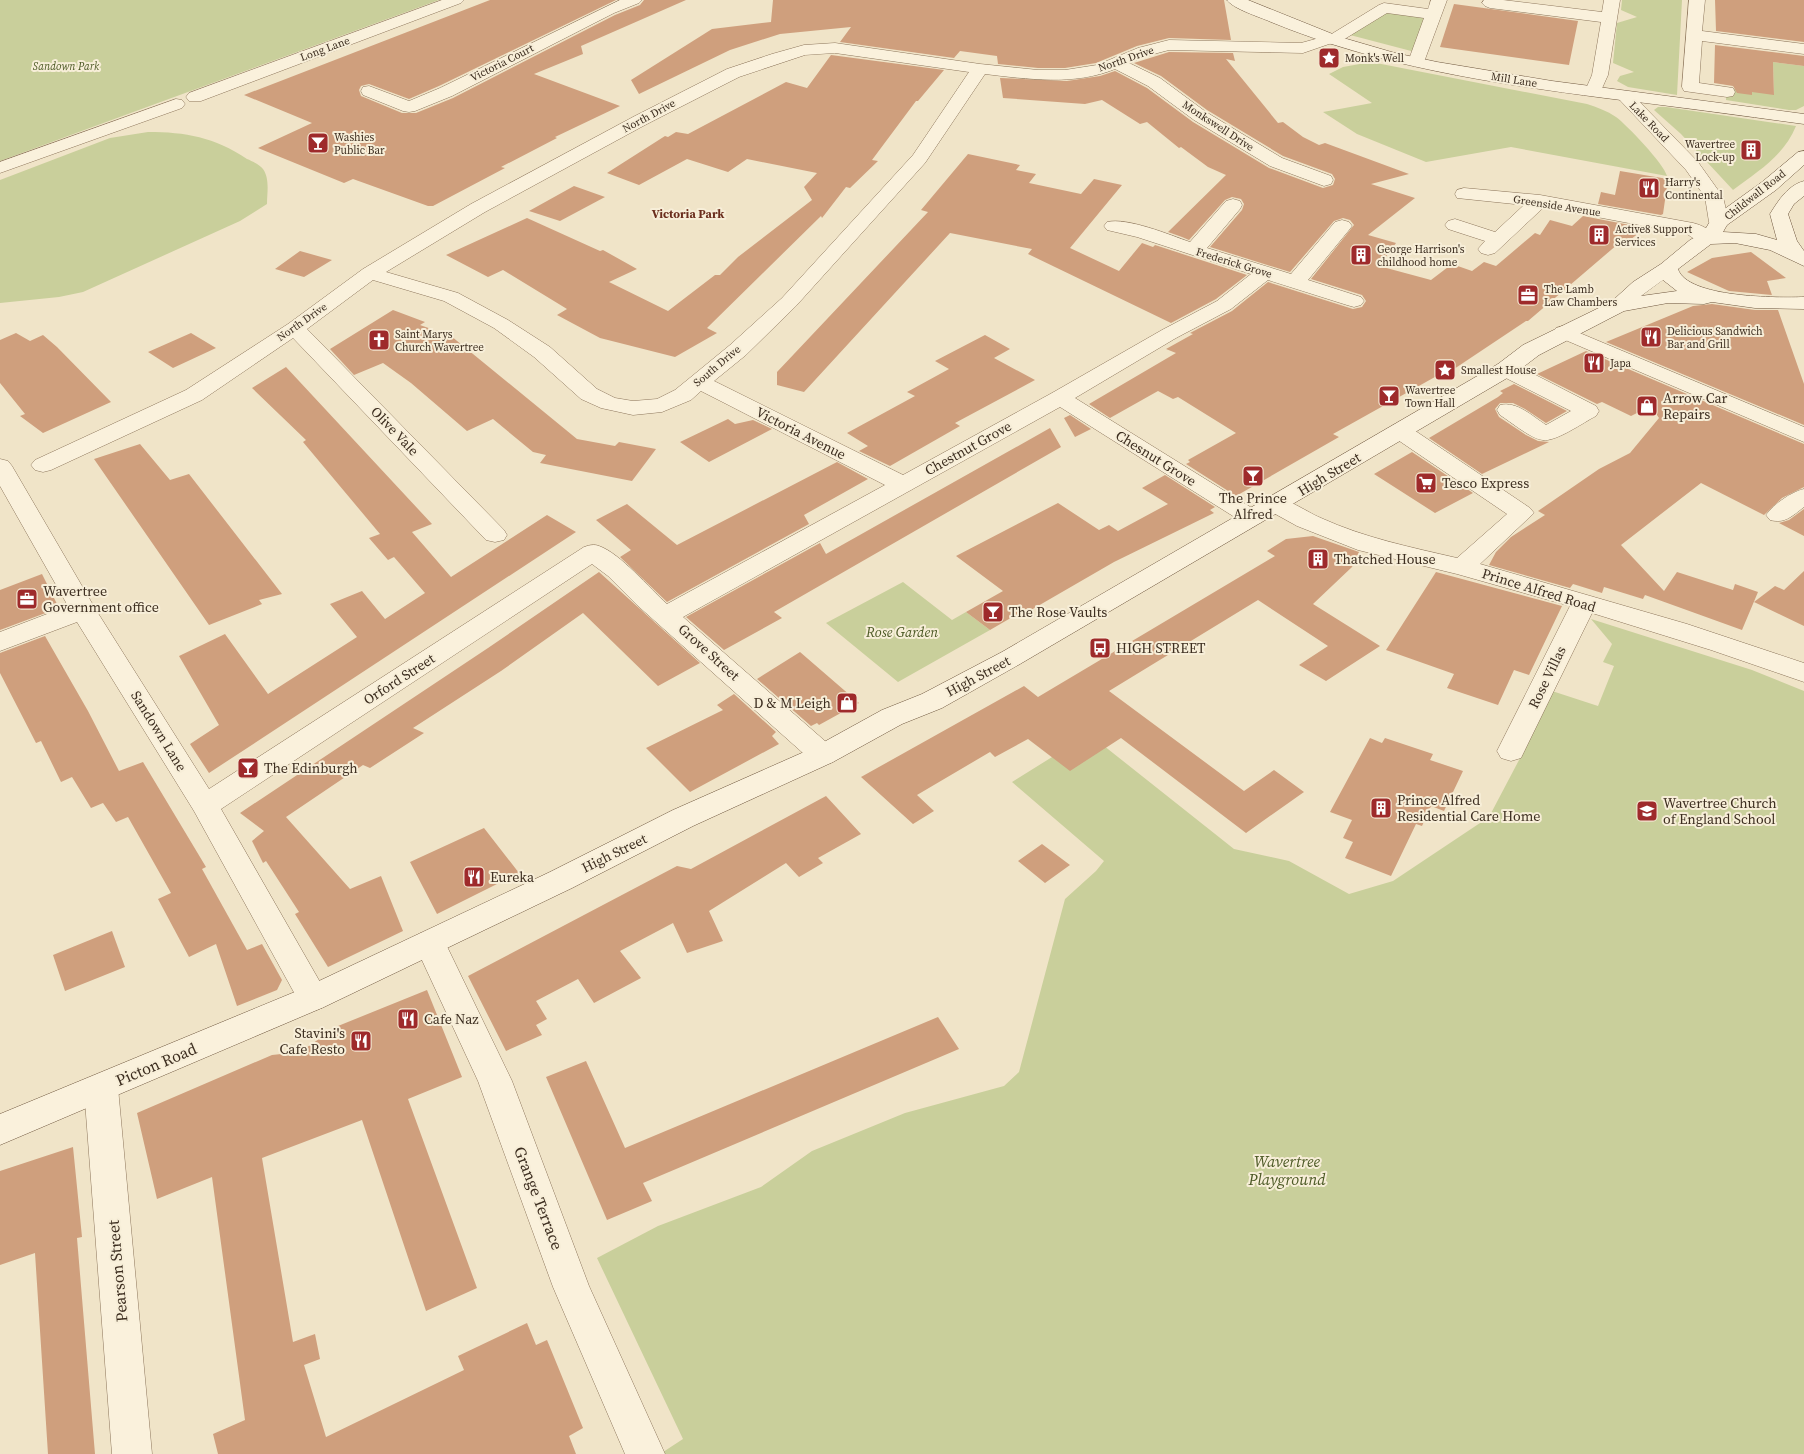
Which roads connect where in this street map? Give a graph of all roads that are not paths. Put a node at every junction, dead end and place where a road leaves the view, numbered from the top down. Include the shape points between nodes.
1 (456, 0) edge
2 (634, 0) edge
3 (1235, 0) edge
4 (1612, 0) edge
5 (1697, 0) edge
6 (1490, 2) dead end
7 (1436, 7) edge
8 (1609, 18) junction
9 (1696, 35) junction
10 (1330, 39) junction
11 (1804, 48) edge
12 (1416, 62) junction
13 (1115, 63) junction
14 (980, 70) junction
15 (369, 91) dead end
16 (1593, 91) junction
17 (1727, 92) dead end
18 (195, 96) dead end
19 (1624, 96) junction
20 (176, 104) dead end
21 (1804, 119) edge
22 (1804, 156) edge
23 (0, 168) edge
24 (1324, 180) dead end
25 (1804, 187) edge
26 (1464, 194) dead end
27 (1540, 201) junction
28 (1233, 206) dead end
29 (1456, 225) dead end
30 (1114, 226) dead end
31 (1342, 226) dead end
32 (1712, 232) junction
33 (1194, 250) junction
34 (1800, 257) edge
35 (1668, 268) junction
36 (370, 273) junction
37 (1264, 273) junction
38 (1295, 282) junction
39 (1721, 298) junction
40 (1354, 301) dead end
41 (1804, 302) edge
42 (1783, 304) junction
43 (1618, 306) junction
44 (1804, 307) edge
45 (295, 328) junction
46 (1563, 332) junction
47 (1506, 369) junction
48 (699, 382) junction
49 (1060, 398) junction
50 (1508, 410) dead end
51 (1400, 432) junction
52 (1804, 435) edge
53 (43, 465) dead end
54 (0, 466) edge
55 (902, 484) junction
56 (1804, 496) edge
57 (1264, 511) junction
58 (1778, 515) dead end
59 (495, 535) dead end
60 (593, 552) joint
61 (1462, 567) junction
62 (1584, 603) junction
63 (83, 610) junction
64 (667, 615) junction
65 (0, 642) edge
66 (1804, 673) edge
67 (1511, 751) dead end
68 (823, 754) junction
69 (205, 806) junction
70 (430, 943) junction
71 (313, 998) junction
72 (101, 1088) junction
73 (0, 1130) edge
74 (132, 1454) edge
75 (645, 1454) edge

1 - 18 street, Long Lane
2 - 15 street, Victoria Court via 446,92 408,107
3 - 10 street, Mill Lane
4 - 8 street
5 - 9 street
6 - 8 street
7 - 10 street, North Drive via 1384,8
7 - 12 street
8 - 16 street via 1600,75
9 - 11 street
9 - 17 street via 1690,86
10 - 12 street, Mill Lane
10 - 13 street, North Drive via 1304,48 1168,45
12 - 16 street, Mill Lane via 1502,79
13 - 14 street, North Drive via 1101,69 1065,75
13 - 24 street, Monkswell Drive via 1154,82 1200,116 1276,162
14 - 36 street, North Drive via 835,48 804,50 778,57 733,73 639,121 478,208
14 - 48 street, South Drive via 913,166 789,302
16 - 19 street, Mill Lane
19 - 21 street, Mill Lane
19 - 32 street, Lake Road via 1692,166 1714,197
20 - 23 street
22 - 32 street, Childwall Road
25 - 34 street, Childwall Road via 1786,201 1779,214 1787,242
26 - 27 street, Greenside Avenue
27 - 29 street via 1493,244
27 - 32 street, Greenside Avenue
28 - 33 street
30 - 33 street, Frederick Grove
31 - 38 street
32 - 34 street via 1756,240
32 - 35 street, Childwall Road
33 - 37 street, Frederick Grove
35 - 39 street via 1671,278 1688,289
35 - 43 street, High Street via 1640,286
36 - 45 street, North Drive
36 - 48 street, South Drive via 451,297 478,311 542,352 589,394 609,403 633,408 662,405 683,395
37 - 38 street, Frederick Grove
37 - 49 street, Chestnut Grove via 1224,305
38 - 40 street, Frederick Grove
39 - 42 street
39 - 43 street, High Street via 1668,297
41 - 42 street
42 - 44 street
43 - 46 street, High Street
45 - 53 street, North Drive via 194,395
45 - 59 street, Olive Vale
46 - 47 street, High Street
46 - 52 street
47 - 50 street via 1588,411 1546,434
47 - 51 street, High Street
48 - 55 street, Victoria Avenue
49 - 55 street, Chestnut Grove
49 - 57 street, Chesnut Grove
51 - 57 street, High Street
51 - 61 street via 1522,513
54 - 63 street, Sandown Lane
55 - 64 street, Chestnut Grove
56 - 58 street
57 - 61 street, Prince Alfred Road via 1397,553
57 - 68 street, High Street via 1011,658
60 - 64 street, Grove Street
60 - 69 street, Orford Street
61 - 62 street, Prince Alfred Road
62 - 66 street, Prince Alfred Road
62 - 67 street, Rose Villas
63 - 65 street
63 - 69 street, Sandown Lane
64 - 68 street, Grove Street
68 - 70 street, High Street via 683,818
69 - 71 street, Sandown Lane
70 - 71 street, High Street
70 - 75 street, Grange Terrace via 495,1082 571,1286
71 - 72 street, Picton Road
72 - 73 street, Picton Road
72 - 74 street, Pearson Street

